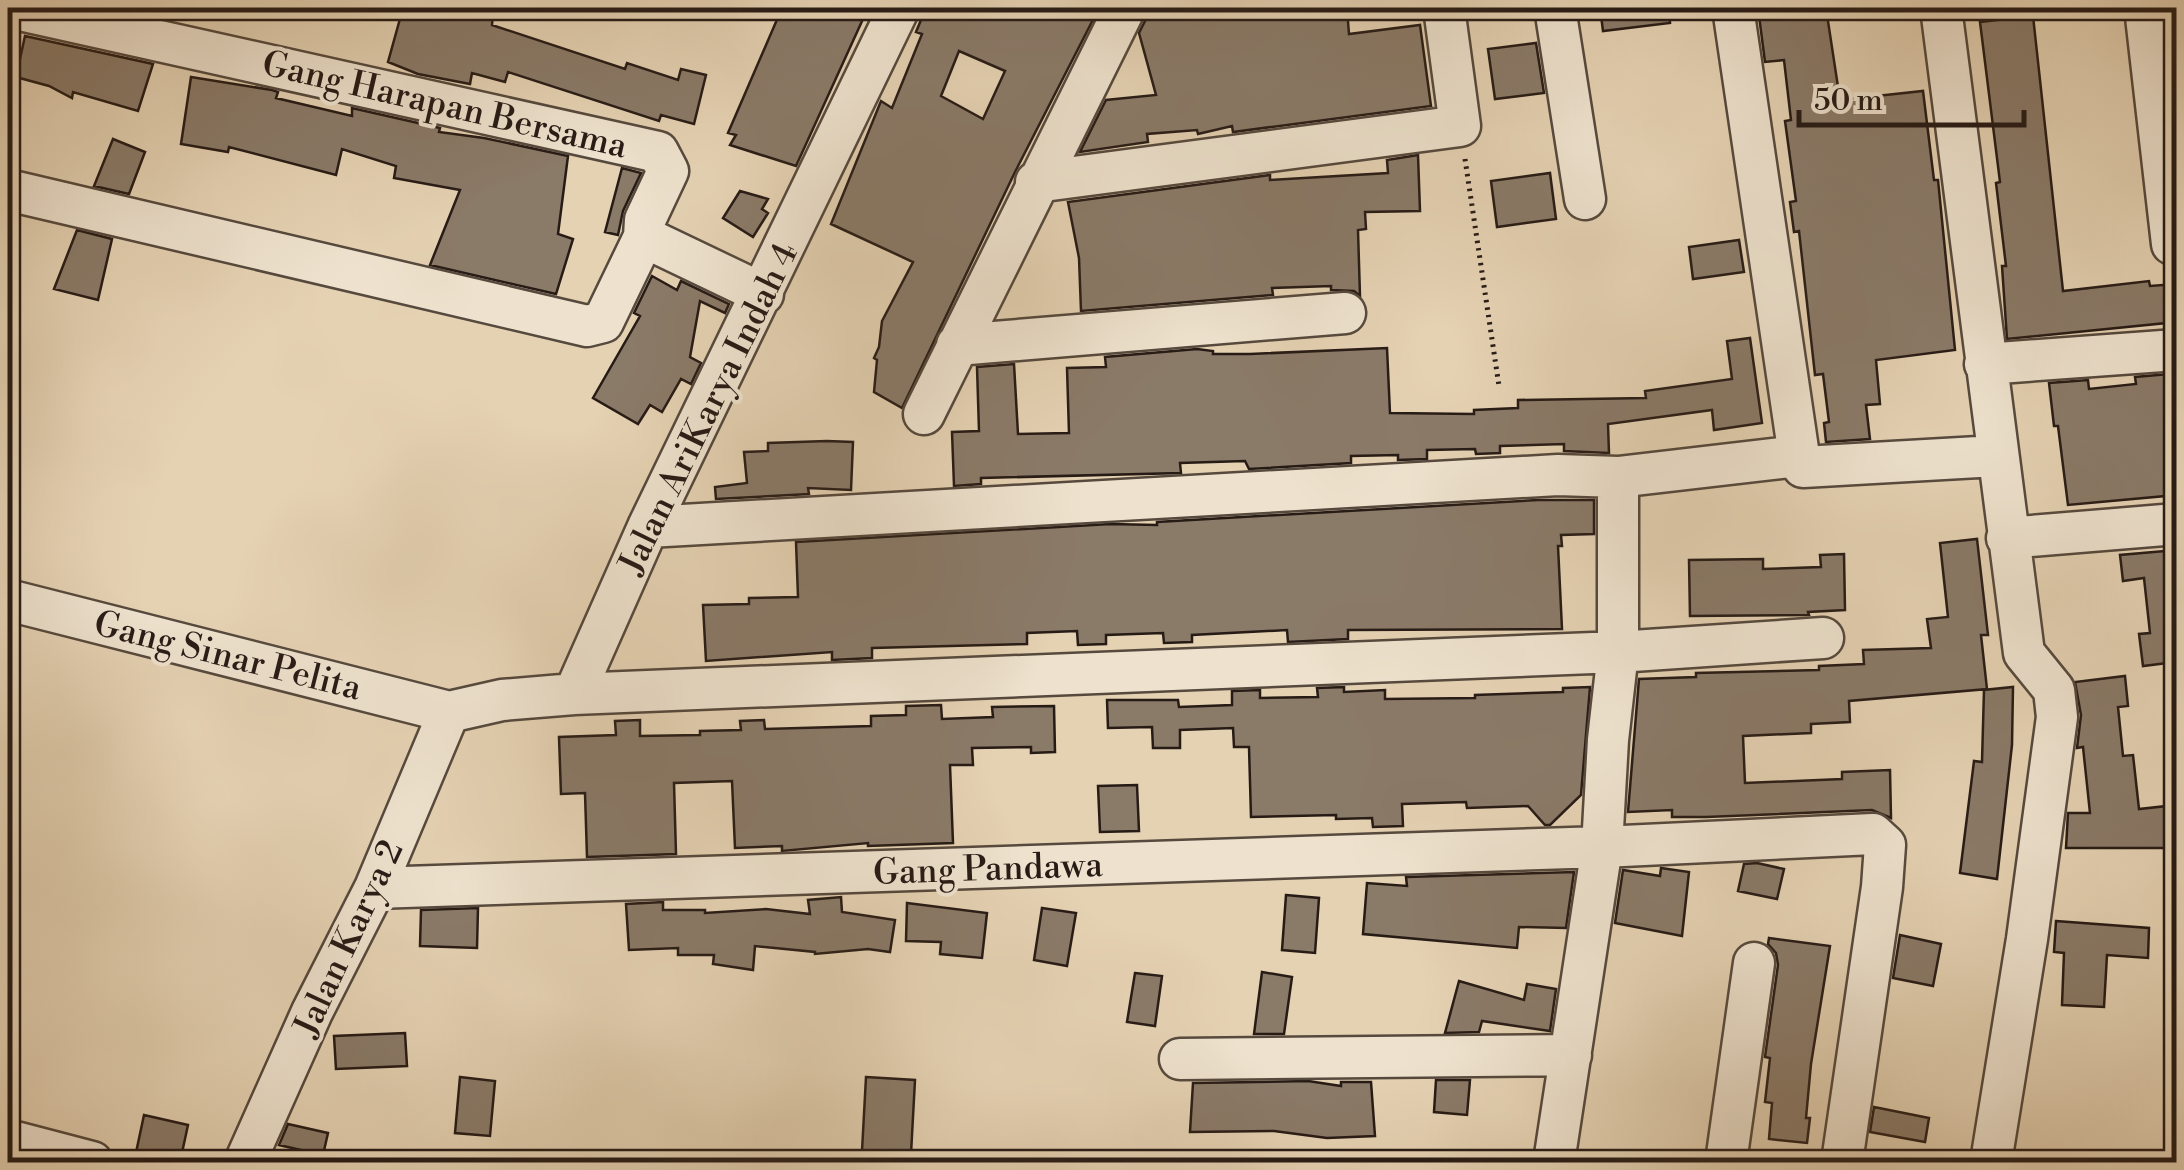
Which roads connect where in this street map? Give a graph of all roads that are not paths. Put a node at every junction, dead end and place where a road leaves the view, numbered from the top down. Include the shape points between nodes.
1 (11, 8) edge
2 (899, 8) edge
3 (1125, 8) edge
4 (1444, 8) edge
5 (1556, 8) edge
6 (1734, 8) edge
7 (1940, 8) edge
8 (2145, 8) edge
9 (1036, 182) junction
10 (8, 190) edge
11 (1585, 199) dead end
12 (644, 237) junction
13 (2172, 244) dead end
14 (763, 294) junction
15 (1346, 313) dead end
16 (957, 345) junction
17 (2176, 350) edge
18 (1985, 364) junction
19 (924, 414) dead end
20 (1799, 456) junction
21 (1996, 456) junction
22 (1618, 478) junction
23 (2176, 524) edge
24 (648, 527) junction
25 (2007, 538) junction
26 (8, 600) edge
27 (1823, 638) dead end
28 (1618, 652) junction
29 (574, 694) junction
30 (449, 712) junction
31 (1602, 847) junction
32 (374, 888) junction
33 (1754, 962) dead end
34 (1570, 1055) junction
35 (1180, 1059) dead end
36 (8, 1140) edge
37 (92, 1162) edge
38 (245, 1162) edge
39 (1554, 1162) edge
40 (1726, 1162) edge
41 (1842, 1162) edge
42 (1990, 1162) edge

1 - 12 street, Gang Harapan Bersama via 658,152 668,171 644,220
2 - 14 street, Jalan AriKarya Indah 4
3 - 9 street
4 - 9 street via 1460,126
5 - 11 street
6 - 20 street
7 - 18 street
8 - 13 street
9 - 16 street
10 - 12 street, Gang Harapan Bersama via 586,326 603,322
12 - 14 street
14 - 24 street, Jalan AriKarya Indah 4
15 - 16 street
16 - 19 street
17 - 18 street
18 - 21 street
20 - 21 street via 1803,468
20 - 22 street
21 - 25 street
22 - 24 street via 1558,475
22 - 28 street
23 - 25 street
24 - 29 street, Jalan AriKarya Indah 4
25 - 42 street via 2024,653 2054,690 2057,716
26 - 30 street, Gang Sinar Pelita
27 - 28 street
28 - 29 street
28 - 31 street
29 - 30 street
30 - 32 street, Jalan Karya 2
31 - 32 street, Gang Pandawa
31 - 34 street
31 - 41 street, Gang Pandawa via 1873,834 1886,845
32 - 38 street, Jalan Karya 2
33 - 40 street
34 - 35 street
34 - 39 street
36 - 37 street

